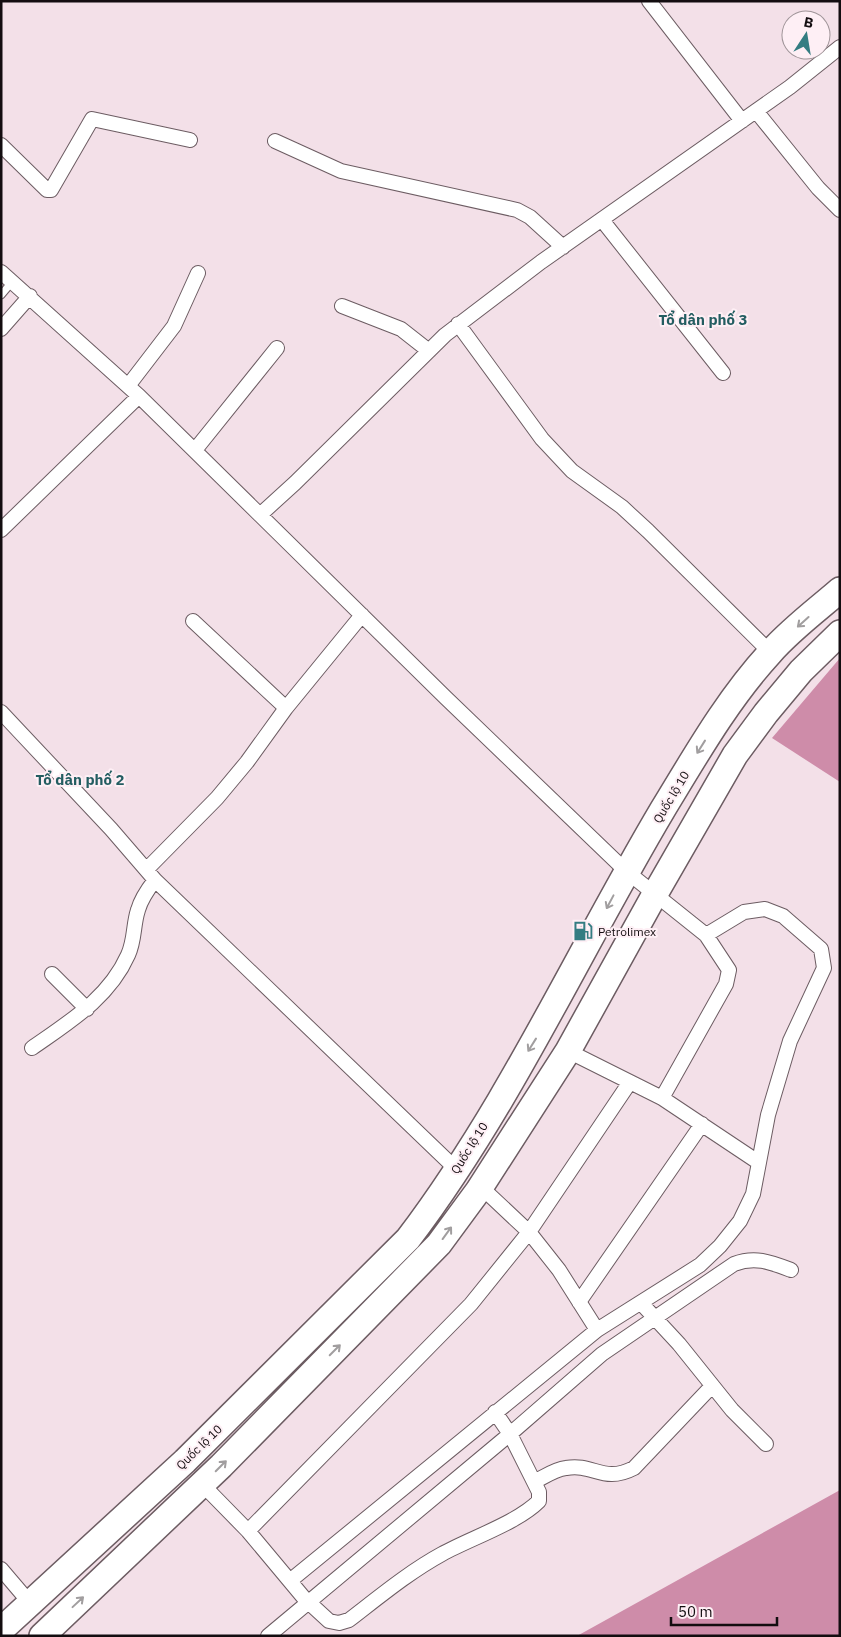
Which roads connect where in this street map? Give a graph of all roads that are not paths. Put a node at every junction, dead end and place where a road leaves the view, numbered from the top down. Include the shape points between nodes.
1 (649, 1) edge
2 (840, 47) edge
3 (756, 110) junction
4 (742, 121) junction
5 (190, 140) dead end
6 (275, 141) dead end
7 (1, 145) edge
8 (840, 210) edge
9 (602, 220) junction
10 (563, 247) junction
11 (1, 272) edge
12 (198, 273) dead end
13 (12, 282) junction
14 (1, 295) edge
15 (30, 296) junction
16 (342, 306) dead end
17 (458, 324) junction
18 (1, 328) edge
19 (277, 348) dead end
20 (429, 352) junction
21 (723, 373) dead end
22 (128, 386) junction
23 (139, 396) junction
24 (195, 450) junction
25 (261, 514) junction
26 (1, 530) edge
27 (840, 590) edge
28 (362, 615) junction
29 (193, 621) dead end
30 (840, 633) edge
31 (770, 652) junction
32 (286, 708) junction
33 (1, 712) edge
34 (626, 871) junction
35 (151, 875) junction
36 (655, 894) junction
37 (706, 935) junction
38 (52, 974) dead end
39 (87, 1009) junction
40 (32, 1048) dead end
41 (568, 1051) junction
42 (630, 1082) junction
43 (662, 1098) junction
44 (702, 1124) junction
45 (758, 1162) junction
46 (456, 1168) junction
47 (480, 1186) junction
48 (529, 1232) junction
49 (791, 1270) dead end
50 (579, 1302) junction
51 (648, 1311) junction
52 (597, 1330) junction
53 (567, 1369) junction
54 (712, 1386) junction
55 (502, 1424) junction
56 (766, 1444) dead end
57 (534, 1482) junction
58 (202, 1484) junction
59 (248, 1531) junction
60 (1, 1570) edge
61 (300, 1592) junction
62 (30, 1603) junction
63 (1, 1630) edge
64 (54, 1632) edge
65 (268, 1636) edge

1 - 4 street
2 - 3 street
3 - 4 street
3 - 8 street via 818,188
4 - 9 street
5 - 7 street via 92,119 51,190 47,190
6 - 10 street via 341,171 517,210 530,217
9 - 10 street
9 - 21 street
10 - 17 street
11 - 13 street
12 - 22 street via 174,326
13 - 14 lane
13 - 15 street
15 - 18 street
15 - 22 street
16 - 20 street via 401,329
17 - 20 street
17 - 31 street via 542,439 572,471 622,507
19 - 24 street
20 - 25 street
22 - 23 street
23 - 24 street
23 - 26 street
24 - 25 street
25 - 28 street
27 -> 31 highway, Quốc lộ 10
28 - 32 street
28 - 34 street
29 - 32 street
30 - 36 highway via 795,678 735,755
31 -> 34 highway, Quốc lộ 10 via 702,745
32 - 35 street via 268,735
33 - 35 street
34 - 36 street
34 -> 46 highway, Quốc lộ 10 via 538,1036
35 - 39 street via 137,911 134,940 128,957 104,993
35 - 46 street
36 - 37 street
36 - 41 highway
37 - 43 street via 729,970 726,984
37 - 45 street via 744,912 765,909 783,916 820,949 824,968 790,1042
38 - 39 street
39 - 40 street
41 - 42 street
41 - 47 highway
42 - 43 street
42 - 48 street
43 - 44 street
44 - 45 street
44 - 50 street
45 - 51 street via 752,1194 740,1221 720,1246
46 - 62 highway, Quốc lộ 10 via 437,1201 408,1239 185,1461
47 - 48 street
58 -> 47 highway via 439,1244
48 - 50 street
48 - 59 street via 471,1304
49 - 51 street via 764,1260 748,1259
50 - 52 street
51 - 52 street
51 - 53 street via 602,1354
51 - 54 street
52 - 53 street
53 - 55 street
53 - 55 street
54 - 56 street
54 - 57 street via 634,1468 624,1474 612,1476 576,1467 565,1468
55 - 57 street
55 - 61 street
55 - 61 street
57 - 61 street via 540,1492 539,1501 533,1507 441,1554 349,1620 329,1621
58 - 59 street
64 -> 58 highway
59 - 61 street
60 - 62 street
61 - 65 street
62 - 63 highway, Quốc lộ 10

